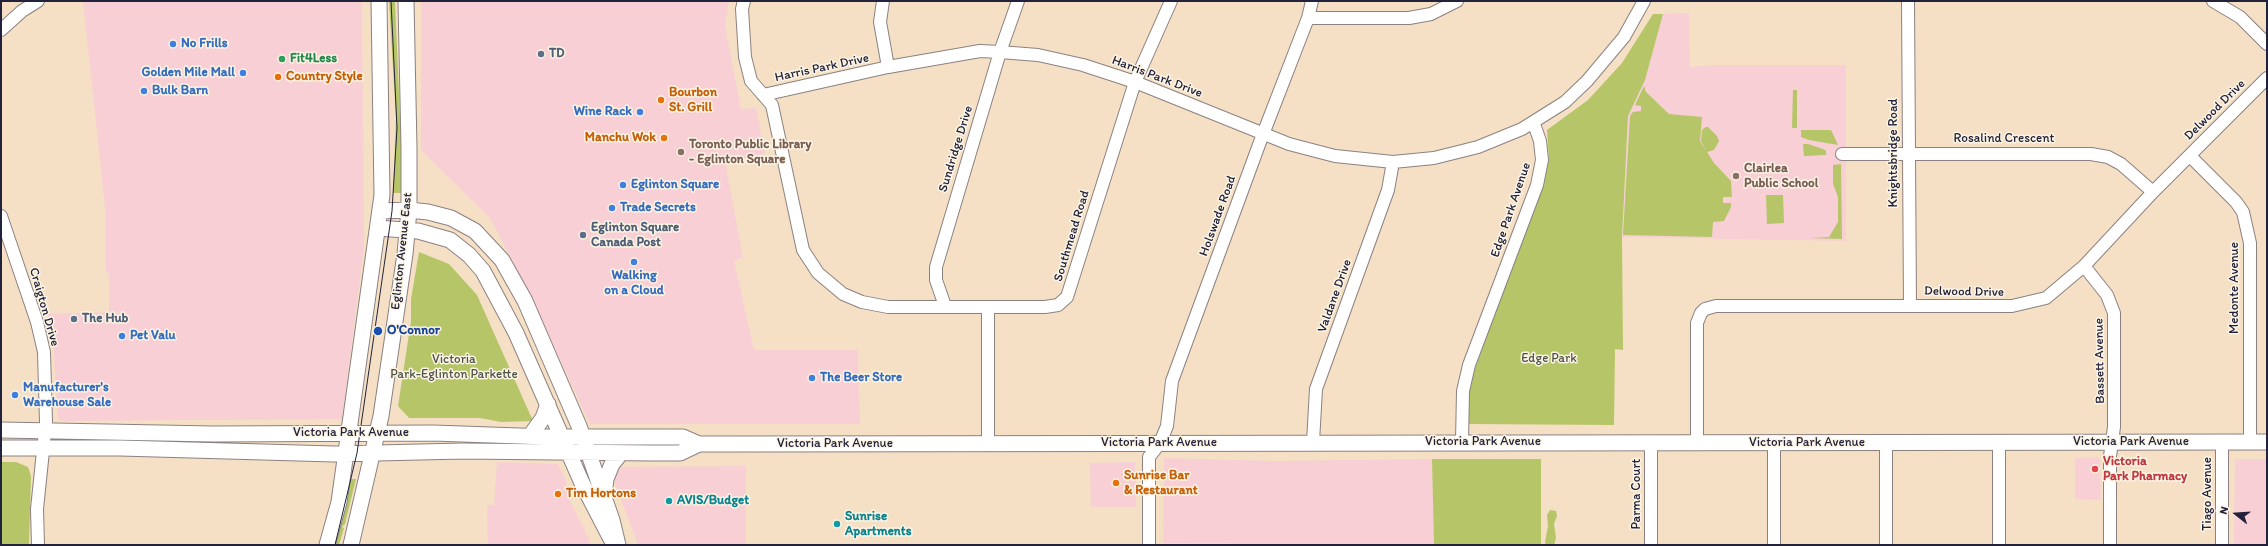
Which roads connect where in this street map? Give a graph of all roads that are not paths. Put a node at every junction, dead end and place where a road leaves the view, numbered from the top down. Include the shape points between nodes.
1 (38, 1) edge
2 (380, 1) edge
3 (406, 1) edge
4 (744, 1) edge
5 (882, 1) edge
6 (1018, 1) edge
7 (1171, 1) edge
8 (1312, 1) edge
9 (1457, 1) edge
10 (1644, 1) edge
11 (1908, 1) edge
12 (2213, 1) edge
13 (1308, 18) junction
14 (1, 30) edge
15 (2267, 44) edge
16 (1000, 52) junction
17 (888, 67) junction
18 (2267, 78) edge
19 (1135, 82) junction
20 (763, 95) junction
21 (1534, 124) junction
22 (1264, 133) junction
23 (1842, 154) dead end
24 (1908, 154) junction
25 (2190, 156) junction
26 (1394, 162) junction
27 (2153, 192) junction
28 (409, 210) junction
29 (380, 211) junction
30 (1, 216) edge
31 (378, 228) junction
32 (407, 230) junction
33 (2084, 266) junction
34 (1910, 305) junction
35 (945, 306) junction
36 (988, 307) junction
37 (548, 404) junction
38 (569, 405) junction
39 (1, 430) edge
40 (45, 432) junction
41 (349, 433) junction
42 (378, 433) junction
43 (530, 436) junction
44 (563, 436) junction
45 (582, 436) junction
46 (611, 437) junction
47 (2112, 441) junction
48 (1313, 442) junction
49 (1462, 442) junction
50 (1697, 442) junction
51 (1999, 442) junction
52 (2222, 442) junction
53 (2250, 442) junction
54 (2267, 442) edge
55 (1160, 443) junction
56 (1651, 443) junction
57 (1774, 443) junction
58 (1886, 443) junction
59 (699, 444) junction
60 (988, 444) junction
61 (1, 448) edge
62 (43, 448) junction
63 (374, 452) junction
64 (569, 452) junction
65 (589, 452) junction
66 (621, 453) junction
67 (346, 454) junction
68 (603, 498) junction
69 (38, 545) edge
70 (327, 545) edge
71 (351, 545) edge
72 (614, 545) edge
73 (618, 545) edge
74 (1149, 545) edge
75 (1651, 545) edge
76 (1774, 545) edge
77 (1886, 545) edge
78 (1999, 545) edge
79 (2110, 545) edge
80 (2222, 545) edge

1 - 14 street
2 - 29 main road, Eglinton Avenue East
3 - 28 main road, Eglinton Avenue East
4 - 20 street, Southmead Road via 742,9 745,57 751,81
5 - 17 street via 880,22
6 - 16 street, Sundridge Drive
7 - 19 street, Southmead Road
8 - 13 street, Holswade Road
9 - 13 street via 1431,14 1409,18
10 - 21 street via 1624,37 1587,81 1565,102
11 - 24 street, Knightsbridge Road
12 - 15 street via 2240,17
13 - 22 street, Holswade Road
16 - 17 street, Harris Park Drive via 980,51
16 - 19 street, Harris Park Drive via 1061,59
16 - 35 street, Sundridge Drive via 936,267 936,280
17 - 20 street, Harris Park Drive
18 - 25 street, Delwood Drive
19 - 22 street, Harris Park Drive
19 - 36 street, Southmead Road via 1067,297 1058,305 1045,307
20 - 35 street, Southmead Road via 772,105 803,250 818,273 842,294 862,302 888,307
21 - 26 street, Harris Park Drive via 1478,147 1434,158
21 - 49 street, Edge Park Avenue via 1540,141 1542,160 1537,185 1469,365 1463,392
22 - 26 street, Harris Park Drive via 1289,144 1335,156
22 - 55 street, Holswade Road via 1172,381 1167,426
23 - 24 street, Rosalind Crescent
24 - 27 street, Rosalind Crescent via 2100,155 2121,164
24 - 34 street, Knightsbridge Road
25 - 27 street, Delwood Drive
25 - 53 street, Medonte Avenue via 2243,212 2250,243
26 - 48 street, Valdane Drive via 1388,190 1316,389
27 - 33 street, Delwood Drive
28 - 29 main road
28 - 32 main road, Eglinton Avenue East
28 - 38 main road via 432,213 459,222 474,231 494,250 525,301
29 - 31 main road, Eglinton Avenue East
30 - 40 street, Craigton Drive via 37,322 44,352
31 - 32 main road
31 - 41 main road, Eglinton Avenue East
32 - 37 main road via 450,240 476,262 493,288 516,333
32 - 42 main road, Eglinton Avenue East
33 - 34 street, Delwood Drive via 2046,298 2024,305
33 - 47 street, Bassett Avenue via 2107,295 2114,313
34 - 50 street, Delwood Drive via 1716,306 1706,309 1701,313 1697,323
35 - 36 street, Southmead Road
36 - 60 street
37 - 43 main road via 543,418
37 - 44 main road
38 - 45 main road
38 - 46 main road via 585,423
39 - 40 main road, Victoria Park Avenue
40 - 41 main road, Victoria Park Avenue
40 - 62 street, Craigton Drive
41 - 42 main road, Victoria Park Avenue
41 - 67 main road, Eglinton Avenue East
42 - 43 main road, Victoria Park Avenue
42 - 63 main road, Eglinton Avenue East
43 - 44 main road, Victoria Park Avenue
44 - 45 main road, Victoria Park Avenue
44 - 64 main road
45 - 46 main road, Victoria Park Avenue
45 - 65 main road
46 - 59 main road, Victoria Park Avenue via 683,437
47 - 51 main road, Victoria Park Avenue
47 - 52 main road, Victoria Park Avenue
47 - 79 street, Bassett Avenue
48 - 49 main road, Victoria Park Avenue
48 - 55 main road, Victoria Park Avenue
49 - 56 main road, Victoria Park Avenue
50 - 56 main road, Victoria Park Avenue
50 - 57 main road, Victoria Park Avenue
51 - 58 main road, Victoria Park Avenue
51 - 78 street
52 - 53 main road, Victoria Park Avenue
52 - 80 street, Tiago Avenue
53 - 54 main road, Victoria Park Avenue
55 - 60 main road, Victoria Park Avenue
55 - 74 street, Holswade Road via 1149,457
56 - 75 street, Parma Court
57 - 58 main road, Victoria Park Avenue
57 - 76 street
58 - 77 street
59 - 60 main road, Victoria Park Avenue
59 - 66 main road, Victoria Park Avenue via 680,452
61 - 62 main road, Victoria Park Avenue
62 - 67 main road, Victoria Park Avenue
62 - 69 street, Craigton Drive via 37,509
63 - 64 main road, Victoria Park Avenue
63 - 67 main road, Victoria Park Avenue
63 - 71 main road, Eglinton Avenue East
64 - 65 main road, Victoria Park Avenue
64 - 72 main road
65 - 66 main road, Victoria Park Avenue
65 - 68 main road
66 - 68 main road via 612,464 606,479
67 - 70 main road, Eglinton Avenue East via 337,508
68 - 73 main road

